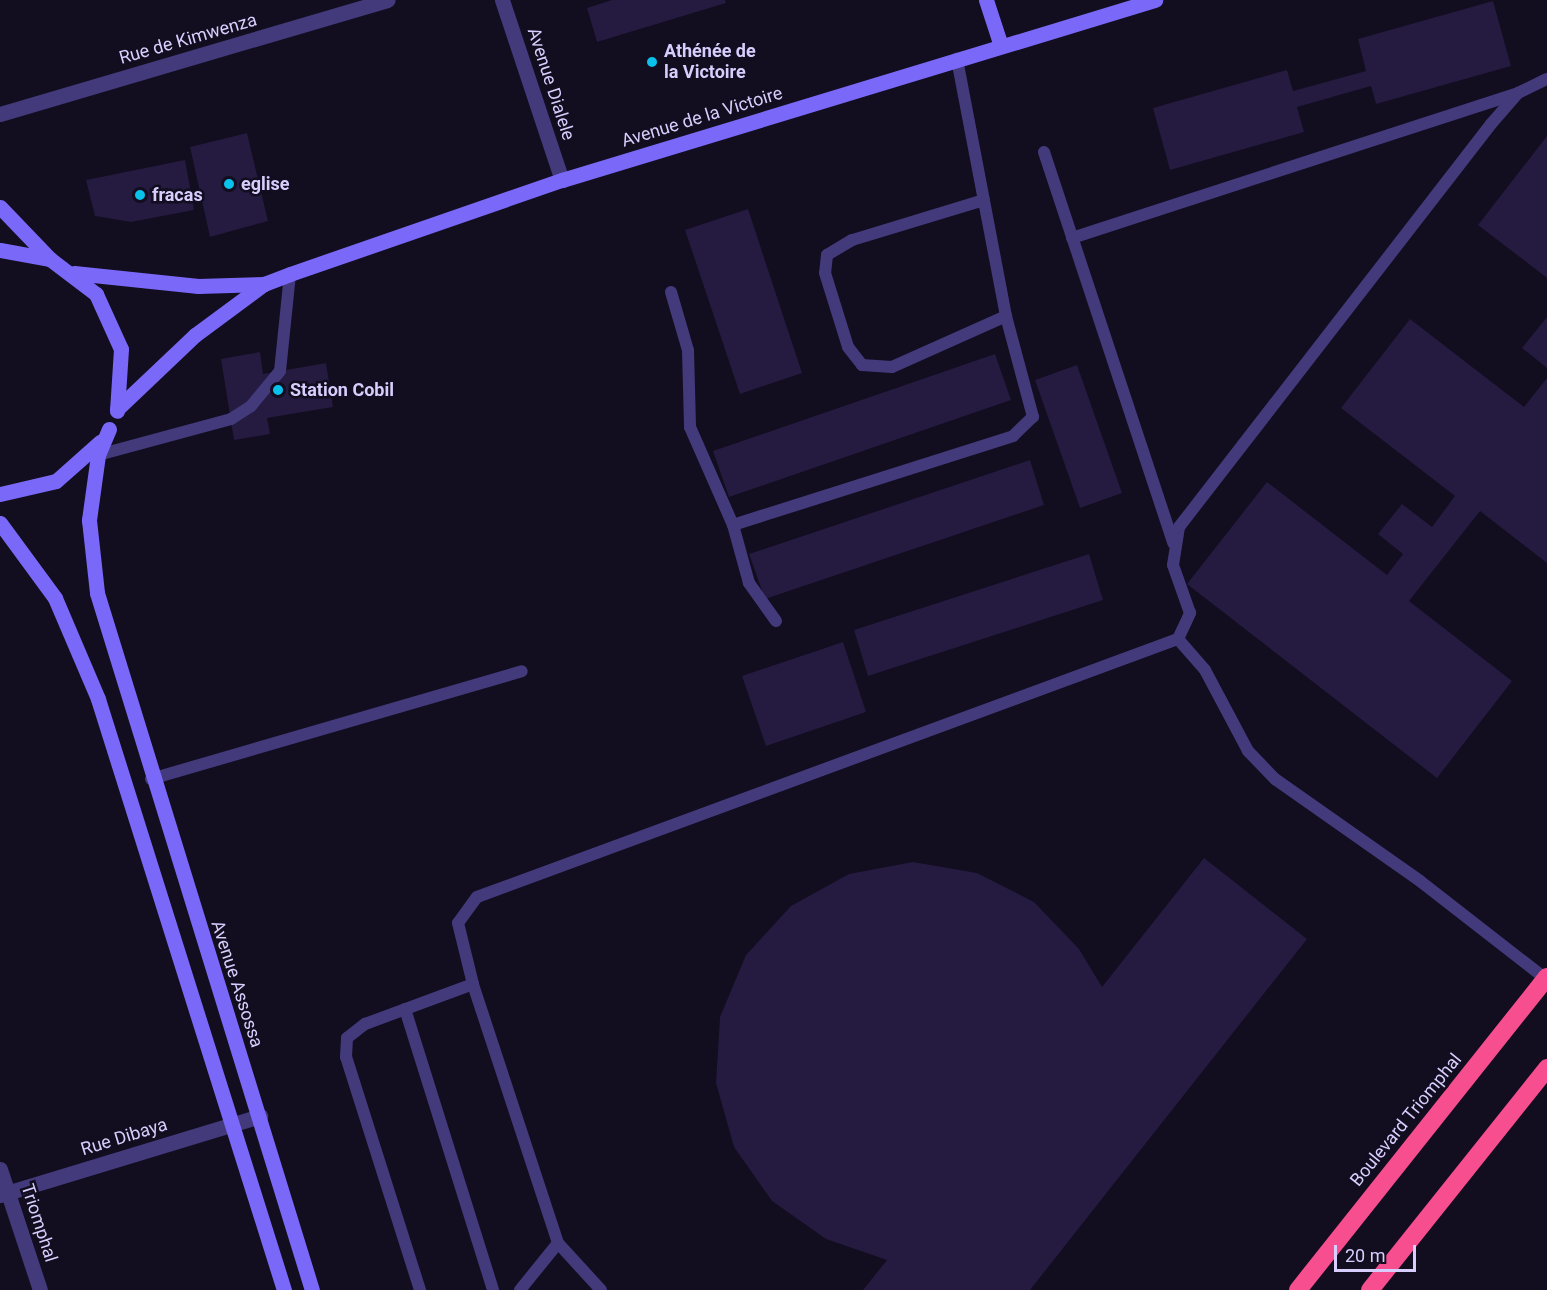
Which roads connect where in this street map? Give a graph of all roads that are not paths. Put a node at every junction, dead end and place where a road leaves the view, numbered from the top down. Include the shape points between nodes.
1 (388, 0) edge
2 (502, 0) edge
3 (986, 0) edge
4 (1155, 0) edge
5 (1001, 46) junction
6 (957, 60) junction
7 (1547, 79) edge
8 (1518, 93) junction
9 (0, 114) edge
10 (1044, 152) dead end
11 (562, 180) junction
12 (984, 200) junction
13 (0, 207) edge
14 (1072, 238) junction
15 (0, 250) edge
16 (50, 259) junction
17 (74, 273) junction
18 (290, 274) junction
19 (264, 284) junction
20 (671, 292) dead end
21 (1006, 316) junction
22 (117, 410) junction
23 (109, 429) junction
24 (98, 455) junction
25 (0, 494) edge
26 (0, 523) edge
27 (733, 525) junction
28 (1174, 545) junction
29 (776, 621) dead end
30 (1178, 639) junction
31 (522, 671) dead end
32 (151, 779) junction
33 (1546, 978) edge
34 (473, 984) junction
35 (405, 1009) junction
36 (1547, 1068) edge
37 (260, 1116) junction
38 (234, 1124) junction
39 (0, 1169) edge
40 (4, 1194) edge
41 (558, 1243) junction
42 (40, 1290) edge
43 (284, 1290) edge
44 (312, 1290) edge
45 (420, 1290) edge
46 (493, 1290) edge
47 (520, 1290) edge
48 (601, 1290) edge
49 (1298, 1290) edge
50 (1370, 1290) edge

1 - 9 street, Rue de Kimwenza
2 - 11 street, Avenue Dialele
3 - 5 main road
4 - 5 main road, Avenue de la Victoire
5 - 6 main road, Avenue de la Victoire
6 - 11 main road, Avenue de la Victoire
6 - 12 lane
7 - 8 lane
8 - 14 lane
8 - 28 lane via 1203,494 1179,527
10 - 14 lane
11 - 18 main road, Avenue de la Victoire
12 - 21 lane
12 - 21 lane via 852,240 827,255 825,273 848,347 862,365 892,367
13 - 16 main road
14 - 28 lane
15 - 16 main road
16 - 17 main road
17 - 19 main road via 198,286
17 - 22 main road via 112,320 123,380
18 - 19 main road, Avenue de la Victoire
18 - 24 lane via 280,371 251,406 231,419
19 - 22 main road via 195,335
20 - 27 lane via 688,350 690,427
21 - 27 lane via 1033,417 1013,436
22 - 23 main road, Avenue Assossa
23 - 24 main road, Avenue Assossa
23 - 25 main road via 77,467 56,481
24 - 32 main road, Avenue Assossa via 90,554 124,691
26 - 38 main road via 55,598 98,699
27 - 29 lane via 750,583
28 - 30 lane via 1173,565 1190,613
30 - 33 lane via 1205,670 1248,751 1275,780 1420,880
30 - 34 lane via 477,897 458,923
31 - 32 lane
32 - 37 main road, Avenue Assossa
33 - 49 highway, Boulevard Triomphal
34 - 35 lane
34 - 41 lane
35 - 45 lane via 365,1024 347,1038 346,1057
35 - 46 lane
36 - 50 highway
37 - 38 street, Rue Dibaya
37 - 44 main road, Avenue Assossa
38 - 40 street, Rue Dibaya
38 - 43 main road
39 - 40 street, Triomphal
40 - 42 street, Triomphal
41 - 47 lane
41 - 48 lane

